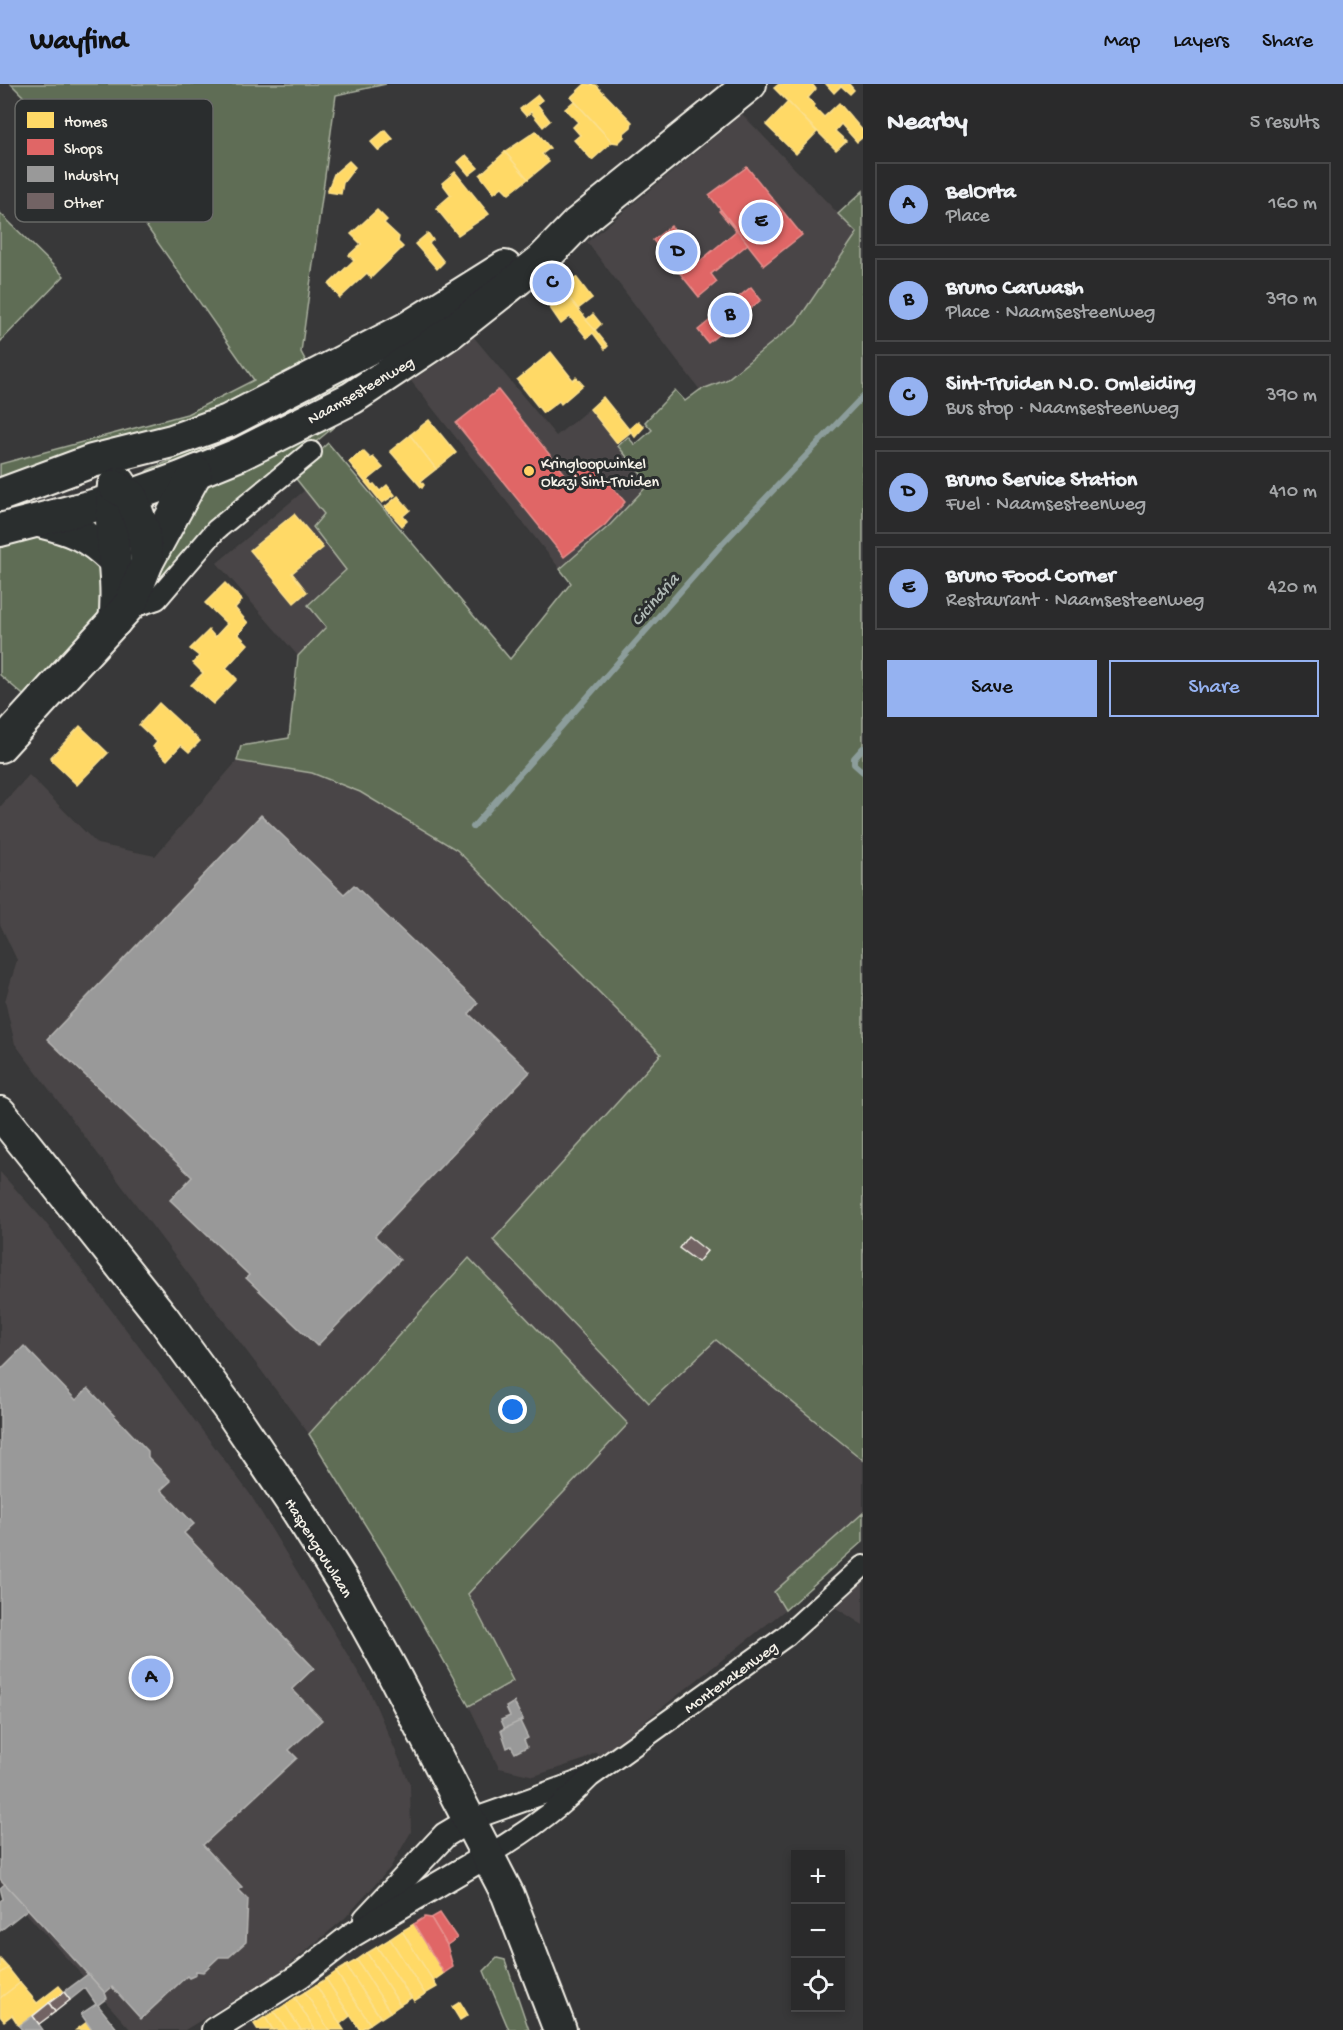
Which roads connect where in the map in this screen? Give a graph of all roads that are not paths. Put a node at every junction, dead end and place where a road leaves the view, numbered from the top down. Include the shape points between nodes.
1 (750, 84) edge
2 (577, 224) junction
3 (228, 421) junction
4 (311, 452) dead end
5 (196, 472) junction
6 (119, 494) junction
7 (0, 495) edge
8 (0, 502) edge
9 (39, 520) junction
10 (0, 530) edge
11 (113, 559) junction
12 (147, 562) junction
13 (121, 608) junction
14 (0, 746) edge
15 (0, 1113) edge
16 (863, 1566) edge
17 (590, 1777) junction
18 (470, 1820) junction
19 (488, 1855) junction
20 (352, 1935) junction
21 (214, 2030) edge
22 (560, 2030) edge

1 - 2 main road, Naamsesteenweg
2 - 3 main road, Naamsesteenweg via 406,329
2 - 5 main road, Naamsesteenweg via 543,260 415,358 339,405
3 - 6 main road
3 - 7 main road, Naamsesteenweg via 172,441 92,461
4 - 13 street via 216,530 157,599
5 - 6 main road, Naamsesteenweg
5 - 12 main road
6 - 8 main road via 80,482 58,484
6 - 9 main road
6 - 11 main road
6 - 12 main road via 143,529
9 - 10 main road
9 - 11 main road via 79,532
11 - 13 main road
12 - 13 main road
13 - 14 main road
15 - 18 main road, Haspengouwlaan via 163,1317 294,1505 392,1671
16 - 17 street, Montenakenweg via 786,1636
17 - 18 street, Montenakenweg
17 - 19 street, Montenakenweg via 526,1833
18 - 19 main road, Haspengouwlaan
18 - 20 street, Montenakenweg via 444,1835
19 - 20 street, Montenakenweg
19 - 22 main road, Haspengouwlaan via 508,1895
20 - 21 street, Montenakenweg via 301,1975

